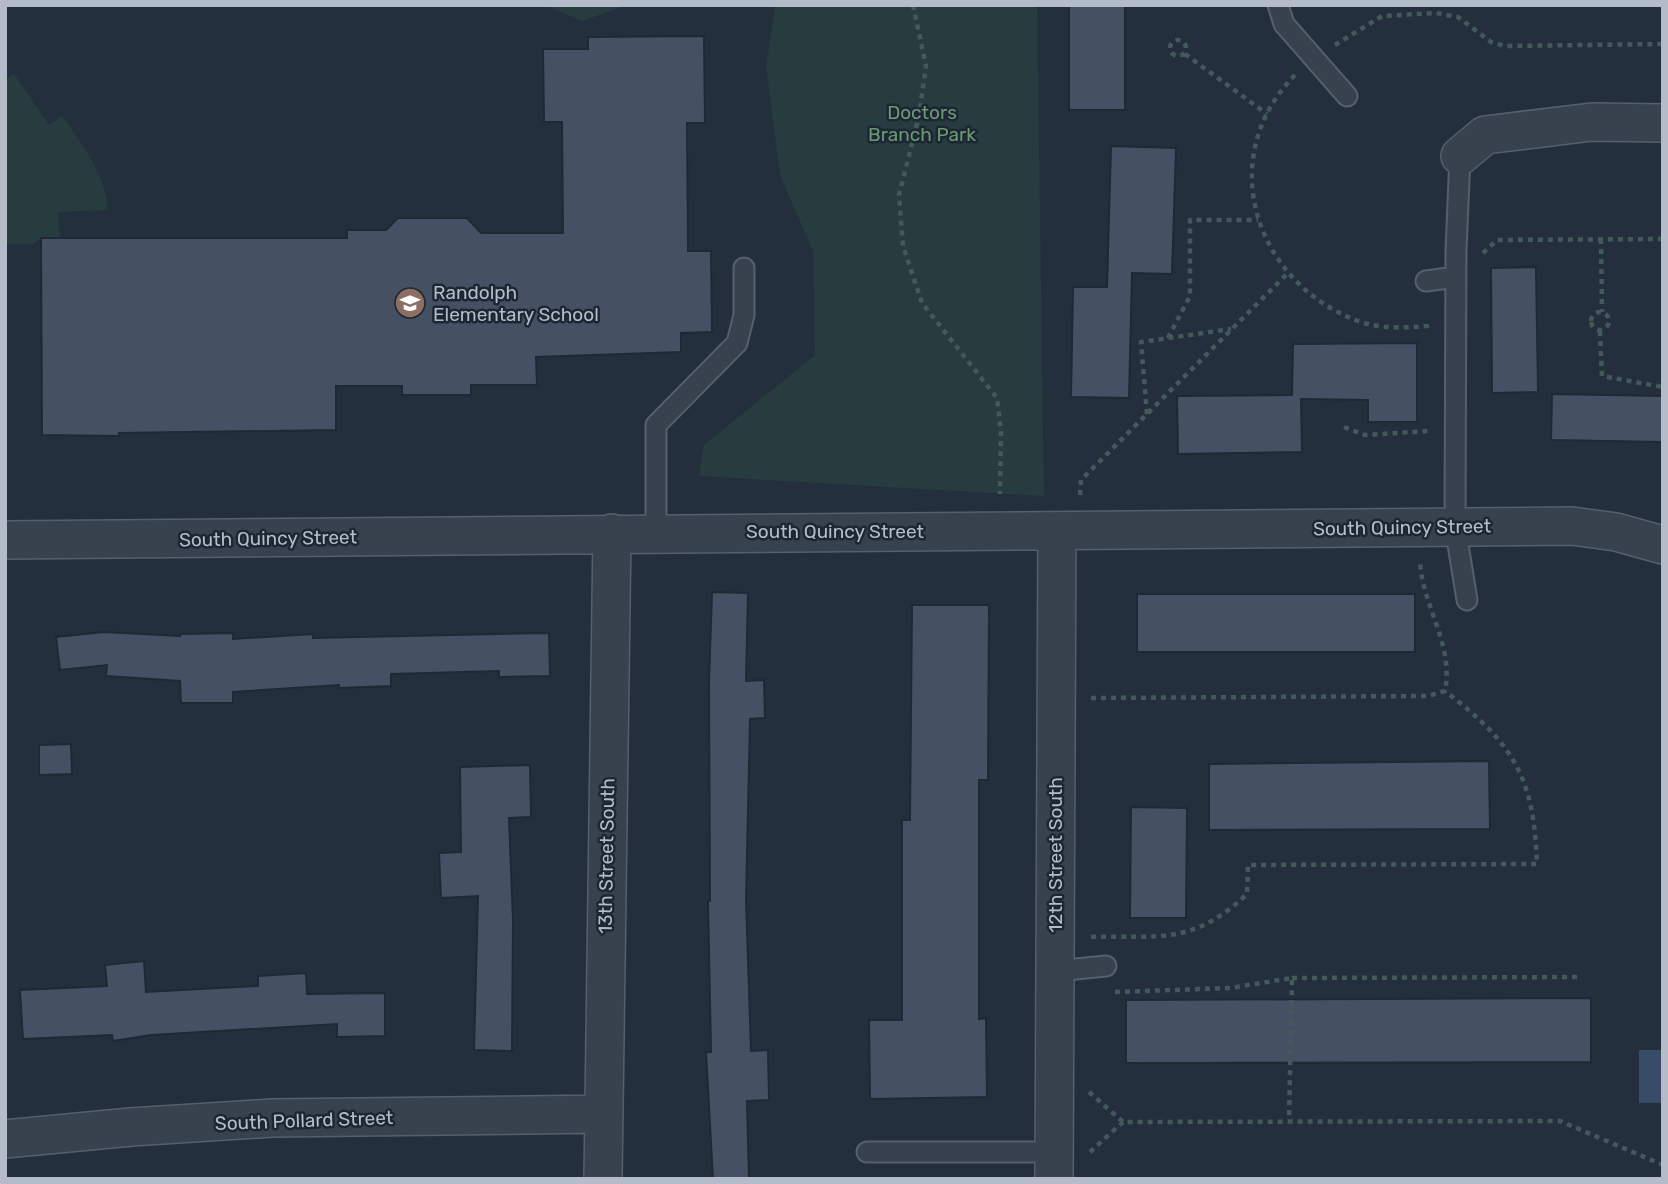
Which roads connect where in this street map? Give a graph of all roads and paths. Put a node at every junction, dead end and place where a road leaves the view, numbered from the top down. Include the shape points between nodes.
1 (913, 5) edge
2 (1278, 5) edge
3 (1663, 44) edge
4 (1185, 54) dead end
5 (1313, 57) junction
6 (1347, 96) dead end
7 (1267, 114) junction
8 (1663, 123) edge
9 (1460, 156) joint
10 (1258, 220) junction
11 (1601, 239) junction
12 (1663, 239) edge
13 (1480, 259) dead end
14 (744, 268) dead end
15 (1288, 273) junction
16 (1456, 277) junction
17 (1426, 281) dead end
18 (1602, 312) junction
19 (1231, 329) junction
20 (1600, 331) junction
21 (1168, 338) junction
22 (1427, 340) dead end
23 (1663, 387) edge
24 (1147, 415) junction
25 (1428, 419) dead end
26 (1344, 427) dead end
27 (1000, 495) dead end
28 (1080, 495) dead end
29 (1455, 526) junction
30 (1057, 531) junction
31 (656, 532) junction
32 (611, 533) junction
33 (5, 540) edge
34 (1663, 545) edge
35 (1420, 562) dead end
36 (1467, 600) dead end
37 (1446, 691) junction
38 (1091, 698) dead end
39 (1090, 937) dead end
40 (1106, 967) dead end
41 (1055, 971) junction
42 (1581, 976) dead end
43 (1292, 978) junction
44 (1104, 992) dead end
45 (1089, 1092) dead end
46 (604, 1114) junction
47 (1289, 1120) junction
48 (1123, 1122) junction
49 (5, 1139) edge
50 (867, 1152) dead end
51 (1066, 1161) edge
52 (1663, 1165) edge
53 (603, 1179) edge

1 - 27 path via 926,66 899,195 903,246 922,303 997,398
2 - 5 lane via 1284,24
3 - 5 path via 1505,46 1491,42 1458,17 1436,13 1382,16
4 - 7 path
5 - 6 lane
5 - 7 path via 1274,97
7 - 10 path via 1258,133 1252,171
8 - 9 street via 1592,122 1485,135
9 - 16 lane
10 - 15 path via 1268,247
10 - 21 path via 1190,220 1190,296
11 - 12 path
11 - 13 path via 1497,240
11 - 18 path
14 - 31 lane via 744,315 737,343 656,425
15 - 19 path
15 - 22 path via 1322,302 1359,322 1396,328 1427,326
16 - 17 lane
16 - 29 lane
18 - 20 path via 1609,321
18 - 20 path via 1591,321
19 - 21 path
19 - 24 path
20 - 23 path via 1602,376
21 - 24 path via 1141,342
24 - 28 path via 1081,480
25 - 26 path via 1428,433 1365,435
29 - 30 street, South Quincy Street
29 - 34 street, South Quincy Street via 1572,526
29 - 36 lane
30 - 31 street, South Quincy Street
30 - 41 street, 12th Street South
31 - 32 street, South Quincy Street
32 - 33 street, South Quincy Street
32 - 46 street, 13th Street South
35 - 37 path via 1421,581 1445,644
37 - 38 path via 1428,696
37 - 39 path via 1490,728 1514,758 1529,791 1536,864 1248,865 1247,894 1205,926 1183,935
40 - 41 lane
41 - 51 street, 12th Street South
42 - 43 path
43 - 44 path via 1230,988
43 - 47 path
45 - 48 path
46 - 49 street, South Pollard Street via 273,1118
46 - 53 street, 13th Street South
47 - 48 path
47 - 52 path via 1560,1121
48 - 51 path
50 - 51 lane

